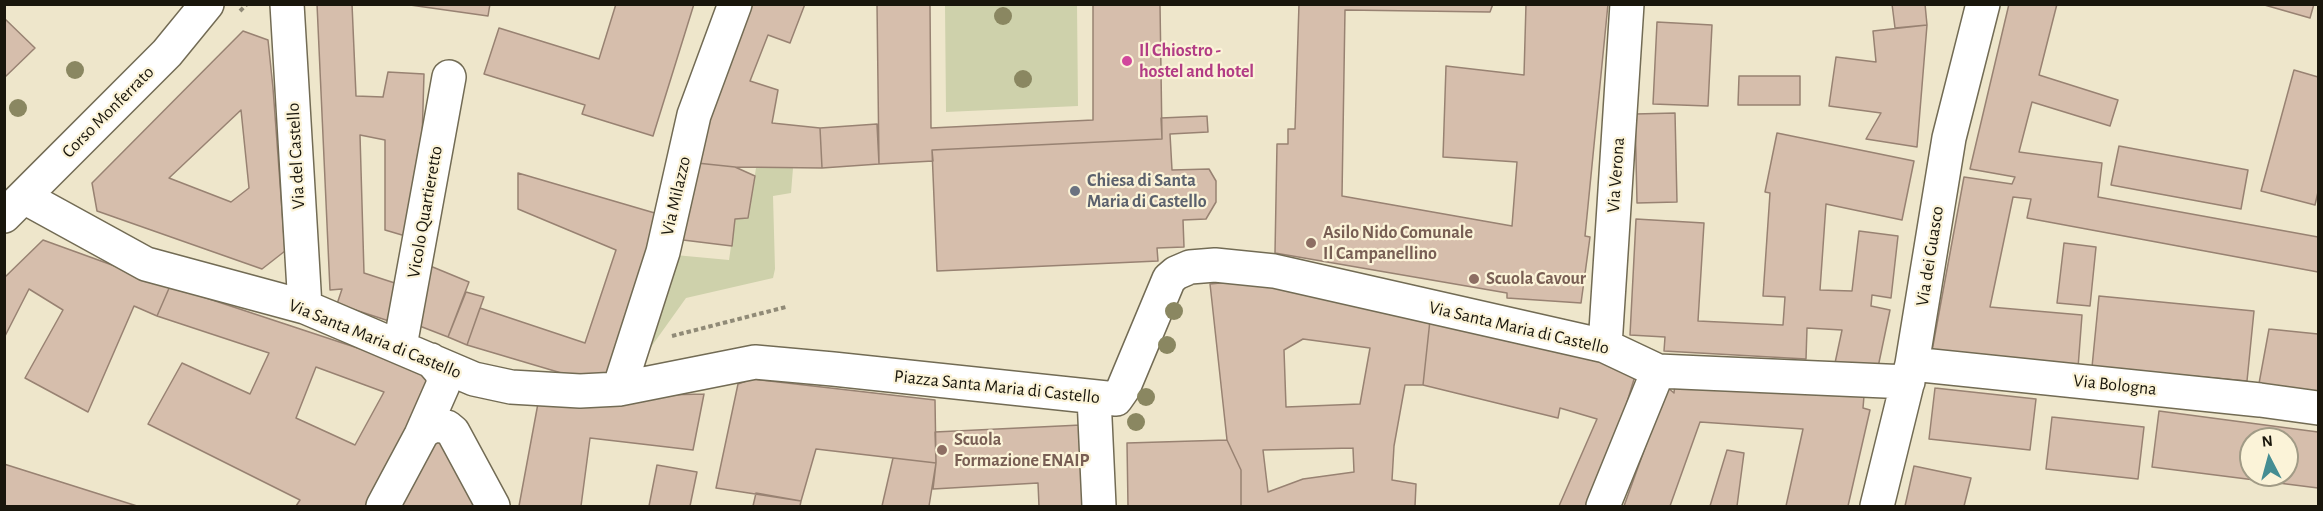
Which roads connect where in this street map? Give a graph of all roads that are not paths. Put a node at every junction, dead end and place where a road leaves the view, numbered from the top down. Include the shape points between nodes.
1 (207, 4) edge
2 (287, 4) edge
3 (735, 4) edge
4 (1627, 4) edge
5 (1983, 4) edge
6 (449, 77) dead end
7 (14, 207) edge
8 (1274, 271) joint
9 (305, 308) junction
10 (1605, 345) junction
11 (400, 346) junction
12 (431, 360) junction
13 (710, 371) joint
14 (1658, 372) junction
15 (1910, 373) junction
16 (511, 387) junction
17 (619, 389) junction
18 (1094, 398) junction
19 (2319, 408) edge
20 (421, 435) junction
21 (455, 436) junction
22 (384, 507) edge
23 (493, 507) edge
24 (1100, 507) edge
25 (1603, 507) edge
26 (1877, 507) edge

1 - 7 street, Corso Monferrato via 166,53
2 - 9 street, Via del Castello
3 - 17 street, Via Milazzo via 694,115 663,252
4 - 10 street, Via Verona
5 - 15 street, Via dei Guasco via 1949,138
6 - 11 street, Vicolo Quartieretto
7 - 9 street, Via Santa Maria di Castello via 146,264
8 - 10 street, Via Santa Maria di Castello
8 - 18 street, Piazza Santa Maria di Castello via 1215,265 1190,267 1176,273 1119,397
9 - 11 street, Via Santa Maria di Castello
10 - 14 street, Via Santa Maria di Castello
11 - 12 street, Via Santa Maria di Castello
12 - 16 street, Via Santa Maria di Castello via 474,379
12 - 20 street via 440,369 444,382
13 - 17 street, Via Santa Maria di Castello
13 - 18 street, Piazza Santa Maria di Castello via 755,362
14 - 15 street, Via Santa Maria di Castello
14 - 25 street
15 - 19 street, Via Bologna
15 - 26 street, Via dei Guasco
16 - 17 street, Via Santa Maria di Castello
16 - 21 street via 485,385 452,392 447,398 446,412
18 - 24 street
20 - 21 street via 435,425 447,427
20 - 22 street
21 - 23 street

